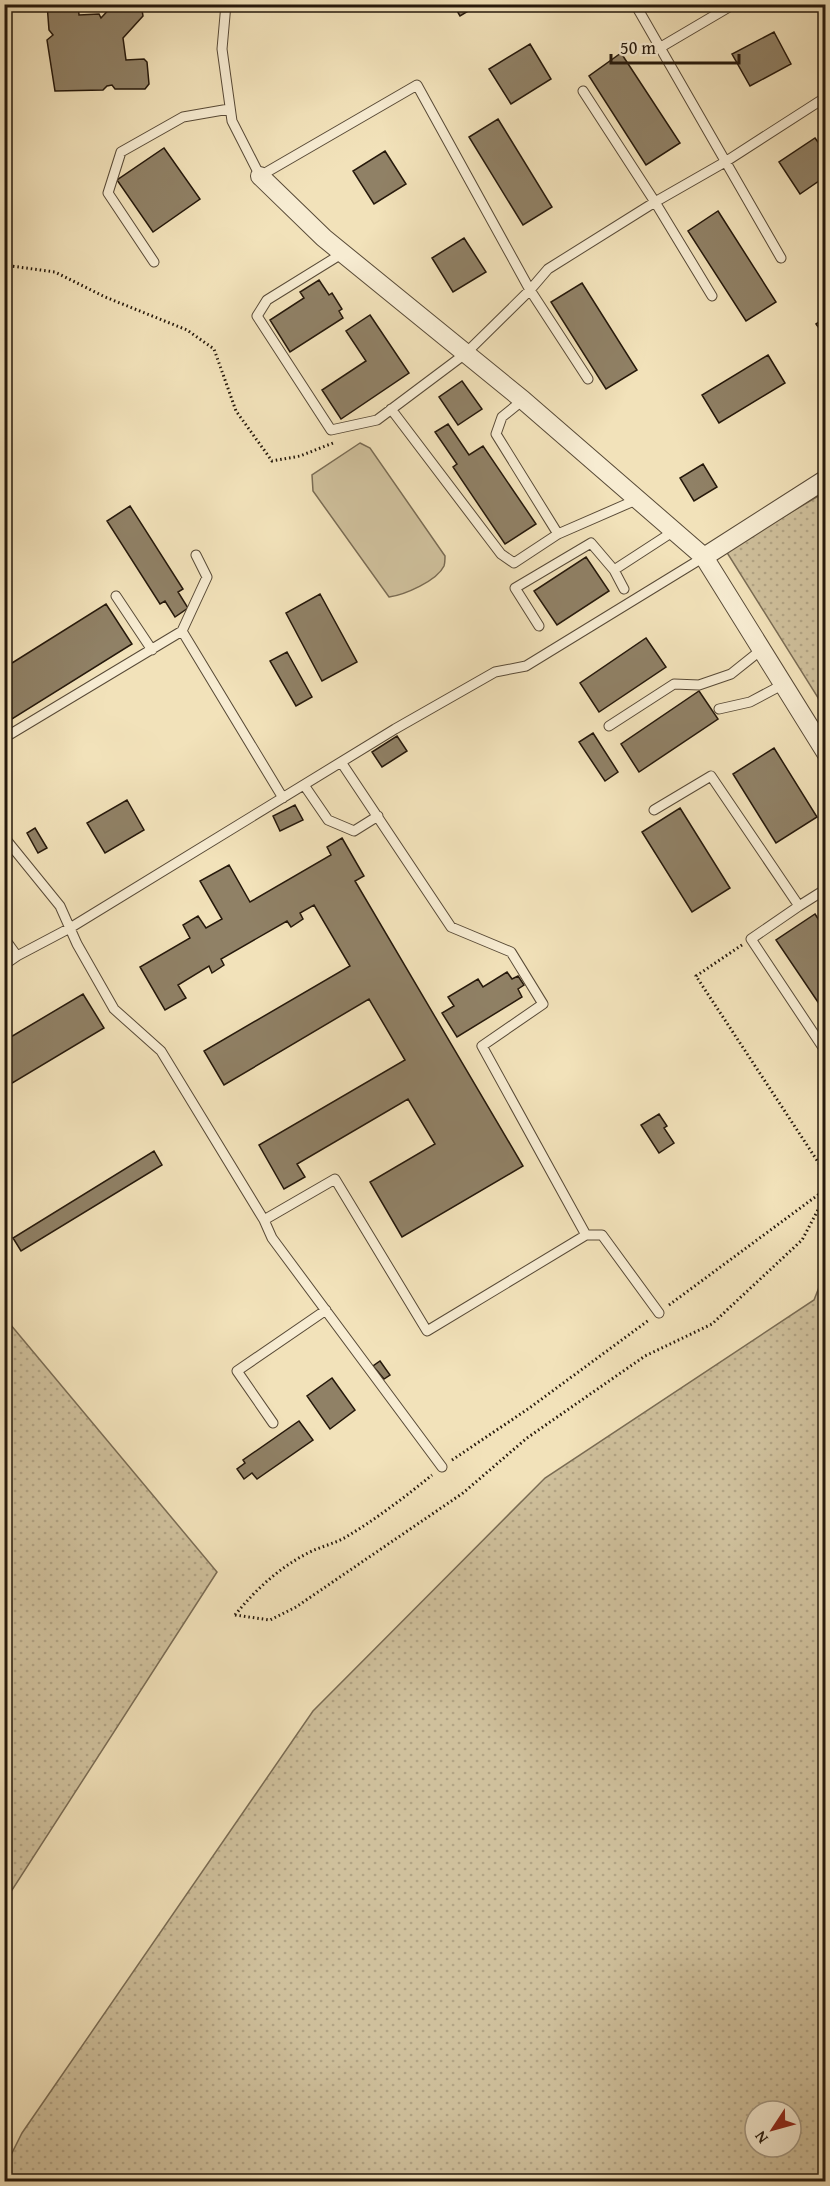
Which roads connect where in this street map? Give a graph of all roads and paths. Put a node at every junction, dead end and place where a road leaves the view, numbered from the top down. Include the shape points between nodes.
1 (226, 4) edge
2 (635, 4) edge
3 (734, 4) edge
4 (661, 47) junction
5 (583, 91) dead end
6 (825, 97) edge
7 (229, 109) junction
8 (725, 162) junction
9 (260, 176) junction
10 (655, 202) junction
11 (343, 253) junction
12 (781, 258) dead end
13 (154, 262) dead end
14 (4, 265) edge
15 (530, 290) junction
16 (712, 296) dead end
17 (465, 354) junction
18 (588, 379) dead end
19 (523, 400) junction
20 (391, 409) junction
21 (340, 439) dead end
22 (825, 479) edge
23 (636, 500) junction
24 (674, 531) junction
25 (558, 534) junction
26 (196, 555) dead end
27 (704, 557) junction
28 (614, 570) junction
29 (624, 590) dead end
30 (116, 596) dead end
31 (539, 626) dead end
32 (183, 631) junction
33 (152, 650) junction
34 (761, 650) junction
35 (782, 685) junction
36 (719, 709) dead end
37 (609, 726) dead end
38 (4, 738) edge
39 (825, 753) edge
40 (341, 762) junction
41 (304, 785) junction
42 (283, 798) junction
43 (654, 810) dead end
44 (378, 816) junction
45 (4, 837) edge
46 (824, 893) edge
47 (799, 906) junction
48 (70, 928) junction
49 (4, 938) edge
50 (751, 939) junction
51 (17, 956) junction
52 (4, 965) edge
53 (825, 1052) edge
54 (825, 1174) edge
55 (825, 1189) edge
56 (825, 1195) edge
57 (264, 1220) junction
58 (586, 1235) junction
59 (326, 1310) junction
60 (659, 1313) junction
61 (273, 1424) dead end
62 (442, 1467) junction

1 - 7 lane via 222,49
2 - 4 lane
3 - 4 lane
4 - 8 lane
5 - 10 lane
6 - 8 lane
7 - 9 lane
7 - 13 lane via 183,117 121,152 108,193
8 - 10 lane
8 - 12 lane
9 - 11 street
9 - 15 lane via 417,85
10 - 15 lane via 548,269
10 - 16 lane
11 - 17 street
11 - 20 lane via 267,300 257,316 330,430 377,420
14 - 21 path via 55,272 187,330 214,349 236,411 272,461 300,456
15 - 17 lane
15 - 18 lane
17 - 19 street
17 - 20 lane
19 - 23 street
19 - 25 lane via 502,417 496,434
20 - 25 lane via 501,554 514,563
22 - 27 street
23 - 24 street
23 - 25 lane
24 - 27 street
24 - 28 lane
26 - 32 lane via 207,577
27 - 34 street
27 - 40 lane via 526,666 495,672
28 - 29 lane
28 - 31 lane via 591,543 515,588
30 - 33 lane
32 - 33 lane
32 - 42 lane
33 - 38 lane
34 - 35 street
34 - 37 lane via 731,674 699,685 674,684
35 - 36 lane via 750,702
35 - 39 street
40 - 41 lane
40 - 44 lane
41 - 42 lane
41 - 44 lane via 328,820 354,831
42 - 48 lane
43 - 47 lane via 711,776
44 - 58 lane via 451,927 511,952 543,1004 482,1046
45 - 48 lane via 60,906
46 - 47 lane
47 - 50 lane
48 - 51 lane
48 - 57 lane via 114,1009 161,1051
49 - 51 lane
50 - 53 lane
50 - 54 path via 696,976
51 - 52 lane
55 - 60 path
56 - 62 path via 802,1240 712,1324 645,1356 527,1438 463,1492 296,1607 270,1620 235,1615 279,1570 344,1539
57 - 58 lane via 335,1179 427,1331
57 - 59 lane via 272,1238
58 - 60 lane via 602,1235
59 - 61 lane via 237,1371
59 - 62 lane
60 - 62 path

